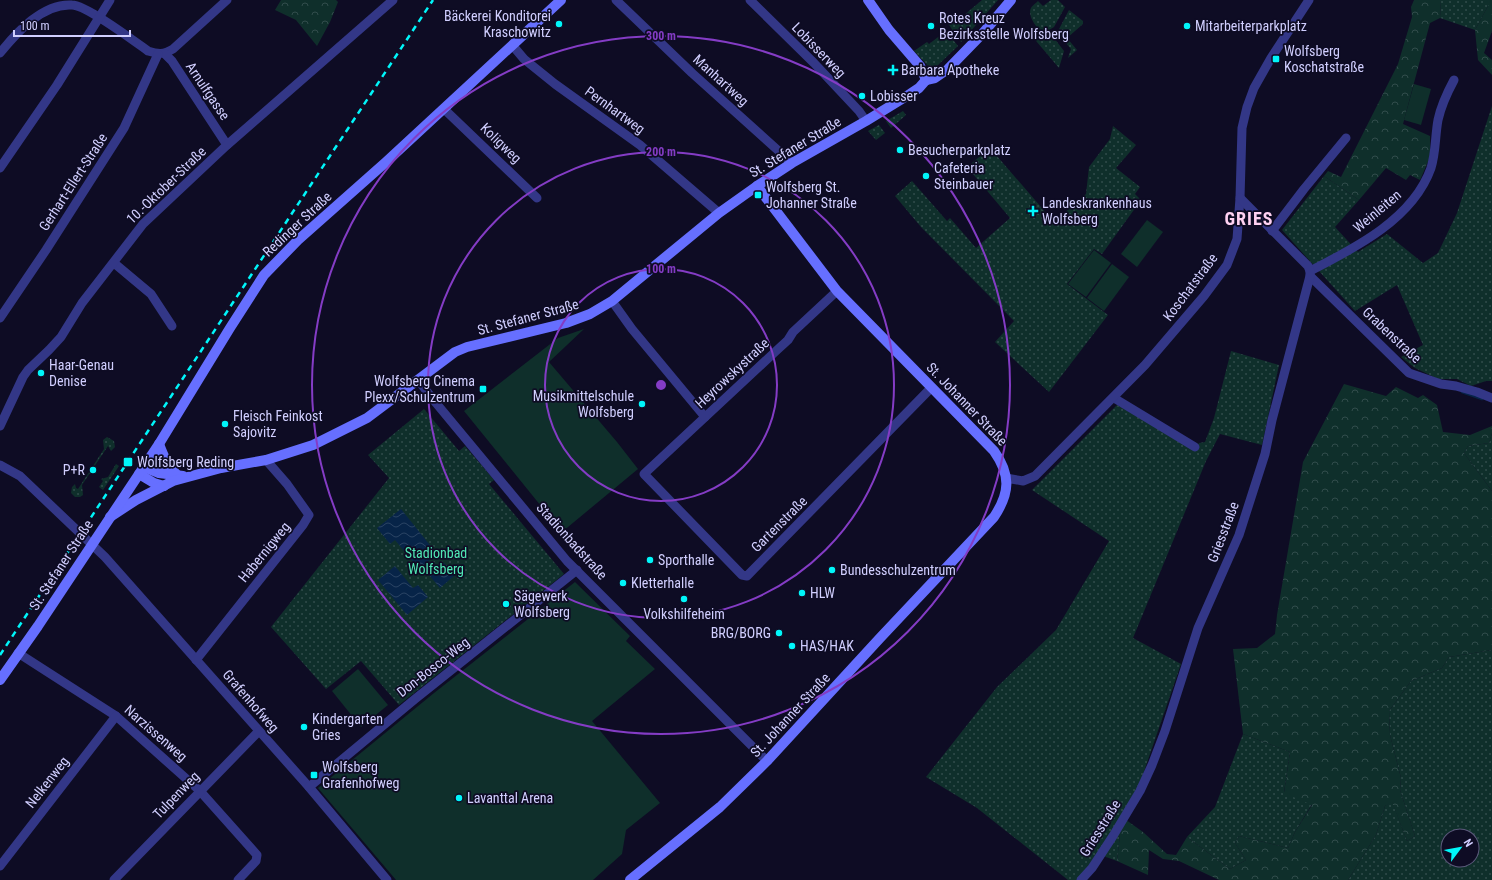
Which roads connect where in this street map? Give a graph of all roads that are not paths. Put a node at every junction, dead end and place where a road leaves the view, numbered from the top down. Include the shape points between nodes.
1 (110, 0) edge
2 (227, 0) edge
3 (393, 0) edge
4 (561, 0) edge
5 (616, 0) edge
6 (750, 0) edge
7 (868, 0) edge
8 (1011, 0) edge
9 (1309, 0) edge
10 (99, 18) junction
11 (513, 46) junction
12 (0, 53) edge
13 (161, 54) junction
14 (926, 80) junction
15 (1454, 80) dead end
16 (444, 109) junction
17 (866, 121) junction
18 (1346, 138) dead end
19 (227, 145) junction
20 (792, 163) junction
21 (0, 168) edge
22 (757, 186) junction
23 (537, 198) dead end
24 (1240, 198) junction
25 (719, 214) junction
26 (1272, 231) junction
27 (114, 263) junction
28 (1310, 273) junction
29 (837, 291) junction
30 (612, 300) junction
31 (0, 318) edge
32 (172, 326) dead end
33 (418, 380) junction
34 (931, 388) junction
35 (1114, 398) junction
36 (1492, 398) edge
37 (705, 417) junction
38 (0, 426) edge
39 (159, 444) junction
40 (1195, 447) dead end
41 (266, 460) junction
42 (0, 465) edge
43 (142, 471) junction
44 (644, 474) joint
45 (178, 476) junction
46 (191, 476) junction
47 (1006, 478) junction
48 (164, 486) junction
49 (110, 517) junction
50 (92, 544) junction
51 (577, 570) junction
52 (18, 653) junction
53 (196, 660) junction
54 (0, 680) edge
55 (116, 716) junction
56 (259, 731) junction
57 (767, 761) junction
58 (309, 787) junction
59 (200, 791) junction
60 (0, 866) edge
61 (114, 880) edge
62 (238, 880) edge
63 (387, 880) edge
64 (630, 880) edge
65 (1081, 880) edge

1 - 10 street
2 - 13 street via 173,49
3 - 19 street, 10.-Oktober-Straße
4 - 11 street, Redinger Straße
5 - 20 street, Manhartweg
6 - 17 street, Lobisserweg via 814,62
7 - 14 street via 889,30 920,66
8 - 14 street, St. Stefaner Straße via 948,69 935,78
9 - 24 street, Koschatstraße via 1271,58 1254,88 1247,107 1242,128
10 - 12 street via 88,10 73,5 49,10 27,24
10 - 13 street via 148,51
10 - 21 street
11 - 16 street, Redinger Straße
11 - 25 street, Pernhartweg via 524,59 555,84 640,145
13 - 19 street, Arnulfgasse via 172,61
13 - 31 street, Gerhart-Ellert-Straße via 124,128
14 - 17 street, St. Stefaner Straße via 919,88
15 - 28 street, Weinleiten via 1446,94 1438,120 1436,150 1431,169 1416,196 1403,211 1369,238
16 - 23 street, Koligweg
16 - 39 street, Redinger Straße via 298,240 264,275
17 - 20 street, St. Stefaner Straße
18 - 26 street
19 - 27 street, 10.-Oktober-Straße via 143,224
20 - 22 street, St. Stefaner Straße
22 - 25 street, St. Stefaner Straße
22 - 29 street, St. Johanner Straße
24 - 26 street
24 - 35 street, Koschatstraße via 1237,239 1227,265 1204,296
25 - 30 street, St. Stefaner Straße
26 - 28 street via 1308,266
27 - 32 street via 151,294
27 - 38 street, 10.-Oktober-Straße via 82,304 61,337 22,377
28 - 36 street, Grabenstraße via 1409,373
28 - 65 street, Griesstraße via 1265,454 1239,535 1198,628 1152,765 1113,836
29 - 34 street, St. Johanner Straße
29 - 37 street, Heyrowskystraße
30 - 33 street, St. Stefaner Straße via 578,320 467,347 455,352
30 - 37 street via 632,329
33 - 41 street, St. Stefaner Straße via 367,418 313,445
33 - 51 street, Stadionbadstraße
34 - 44 street, Gartenstraße via 747,576 742,574
34 - 47 street, St. Johanner Straße via 994,451 1004,468
35 - 40 street
35 - 47 street, Koschatstraße via 1036,476 1023,481
37 - 44 street, Heyrowskystraße
39 - 43 street, Redinger Straße
39 - 45 street via 164,458
41 - 46 street, St. Stefaner Straße
41 - 53 street, Habernigweg via 309,515
42 - 50 street, Grafenhofweg via 20,476
43 - 45 street, St. Stefaner Straße
43 - 48 street via 154,483
43 - 49 street, Redinger Straße
45 - 46 street, St. Stefaner Straße
46 - 48 street, St. Stefaner Straße
47 - 57 street, St. Johanner Straße via 1005,498 994,517
48 - 49 street, St. Stefaner Straße
49 - 50 street, St. Stefaner Straße
50 - 52 street, St. Stefaner Straße
50 - 53 street, Grafenhofweg
51 - 57 street, Stadionbadstraße
51 - 58 street, Don-Bosco-Weg via 415,698
52 - 54 street, St. Stefaner Straße
52 - 55 street, Narzissenweg
53 - 56 street, Grafenhofweg
55 - 59 street, Narzissenweg
55 - 60 street, Nelkenweg
56 - 58 street, Grafenhofweg
56 - 59 street, Tulpenweg
57 - 64 street, St. Johanner Straße via 720,806
58 - 63 street, Grafenhofweg
59 - 61 street, Tulpenweg
59 - 62 street, Narzissenweg via 257,855 256,861

